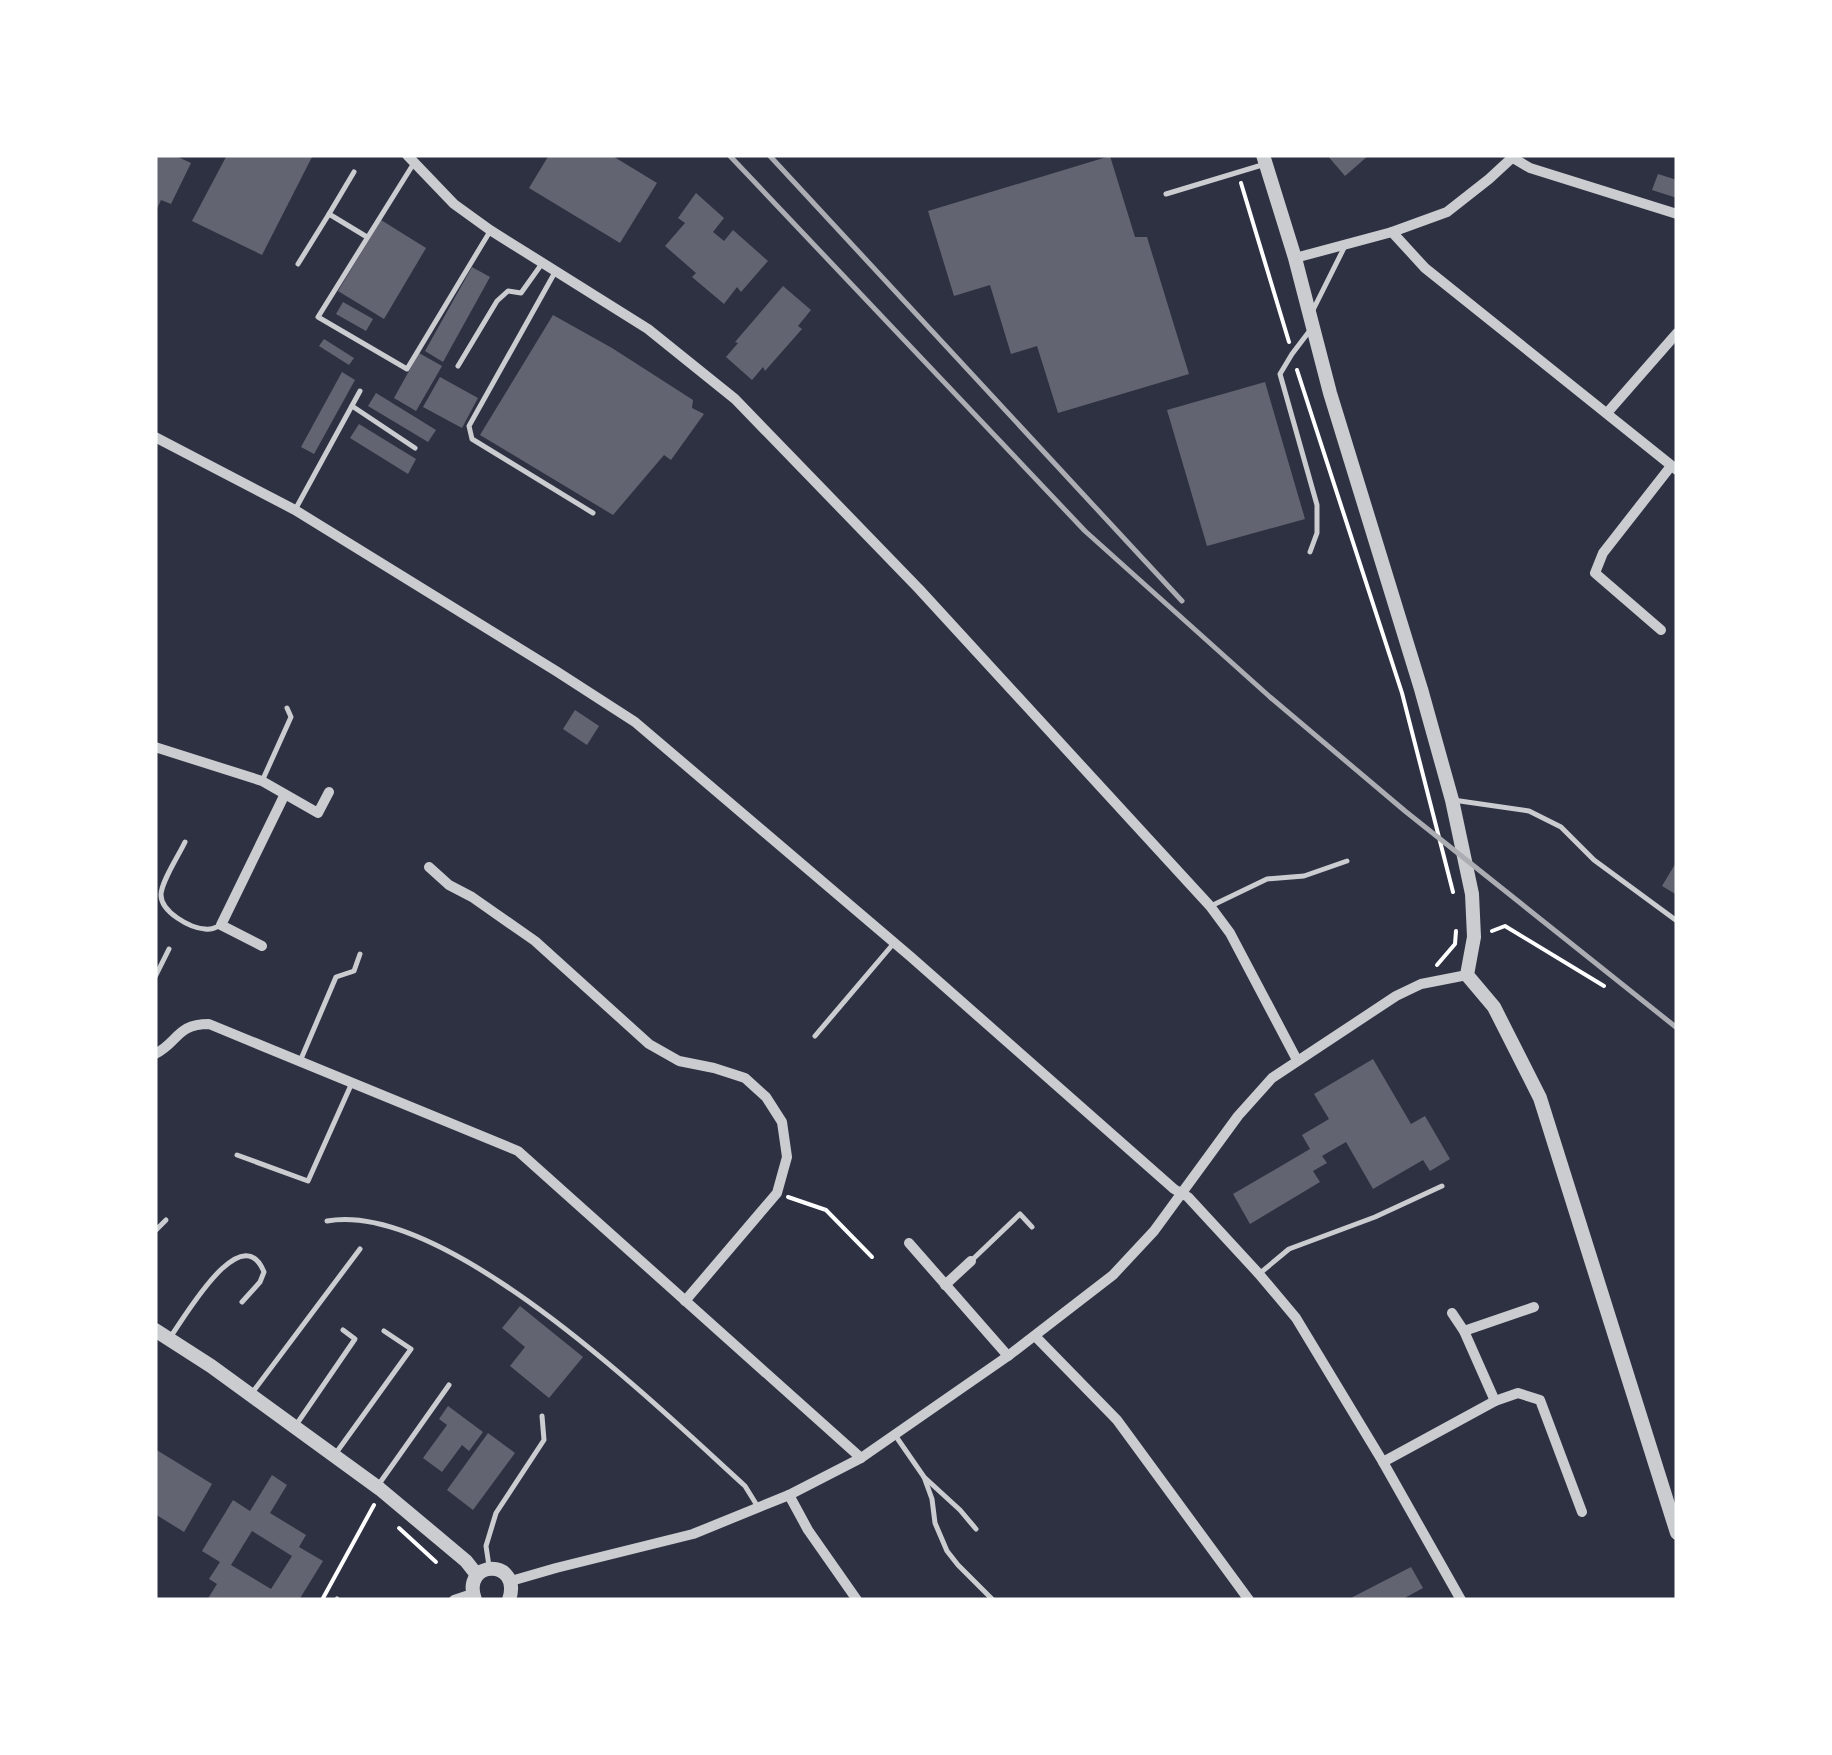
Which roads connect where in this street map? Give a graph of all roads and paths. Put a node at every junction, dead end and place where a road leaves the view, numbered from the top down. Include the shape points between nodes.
1 (1514, 156) edge
2 (410, 159) edge
3 (1264, 160) edge
4 (354, 172) dead end
5 (1238, 172) junction
6 (1166, 194) dead end
7 (328, 214) junction
8 (1677, 214) edge
9 (490, 230) junction
10 (1392, 232) junction
11 (367, 237) junction
12 (1345, 246) junction
13 (1295, 258) junction
14 (542, 262) junction
15 (298, 264) dead end
16 (556, 271) junction
17 (1311, 322) junction
18 (1677, 334) edge
19 (1292, 354) junction
20 (458, 366) dead end
21 (360, 391) dead end
22 (352, 406) junction
23 (1607, 413) junction
24 (155, 437) edge
25 (415, 448) dead end
26 (1674, 468) edge
27 (295, 510) junction
28 (593, 513) dead end
29 (1310, 552) dead end
30 (1661, 630) dead end
31 (287, 708) dead end
32 (155, 747) edge
33 (262, 782) junction
34 (329, 792) dead end
35 (284, 796) junction
36 (1452, 800) junction
37 (186, 842) dead end
38 (1347, 861) dead end
39 (429, 867) dead end
40 (1453, 890) dead end
41 (1210, 906) junction
42 (1677, 921) edge
43 (221, 926) junction
44 (1456, 926) dead end
45 (1474, 937) junction
46 (894, 943) junction
47 (262, 946) dead end
48 (169, 949) dead end
49 (360, 954) dead end
50 (1468, 975) junction
51 (155, 977) edge
52 (1421, 984) junction
53 (1604, 986) dead end
54 (815, 1036) dead end
55 (155, 1054) edge
56 (1298, 1060) junction
57 (300, 1062) junction
58 (351, 1083) junction
59 (237, 1155) dead end
60 (1442, 1186) dead end
61 (777, 1193) junction
62 (1182, 1193) junction
63 (166, 1220) dead end
64 (326, 1222) dead end
65 (1032, 1227) dead end
66 (155, 1231) edge
67 (909, 1244) dead end
68 (360, 1249) dead end
69 (872, 1256) dead end
70 (971, 1261) joint
71 (1259, 1274) junction
72 (945, 1285) junction
73 (685, 1301) junction
74 (242, 1302) dead end
75 (1534, 1307) dead end
76 (1452, 1313) dead end
77 (155, 1330) edge
78 (343, 1330) dead end
79 (384, 1331) dead end
80 (1464, 1331) junction
81 (1036, 1336) junction
82 (170, 1338) junction
83 (1008, 1356) junction
84 (449, 1385) dead end
85 (251, 1395) junction
86 (1496, 1401) junction
87 (542, 1416) dead end
88 (294, 1427) junction
89 (895, 1435) junction
90 (334, 1456) junction
91 (861, 1458) junction
92 (1383, 1462) junction
93 (924, 1477) junction
94 (378, 1487) junction
95 (789, 1495) junction
96 (758, 1507) junction
97 (1582, 1512) dead end
98 (382, 1513) dead end
99 (392, 1521) dead end
100 (976, 1530) dead end
101 (1677, 1534) edge
102 (436, 1562) dead end
103 (483, 1572) junction
104 (511, 1582) junction
105 (473, 1597) edge
106 (322, 1600) edge
107 (454, 1600) edge
108 (510, 1600) edge
109 (858, 1600) edge
110 (993, 1600) edge
111 (1249, 1600) edge
112 (1461, 1600) edge

1 - 8 street via 1530,168
1 - 10 street via 1448,212
2 - 9 street
2 - 11 lane
3 - 5 lane
3 - 13 street
4 - 7 lane
5 - 6 lane
5 - 19 path
7 - 11 lane
7 - 15 lane
9 - 11 lane via 407,369 318,317
9 - 14 street
10 - 12 street
10 - 23 street via 1426,268
12 - 13 street
12 - 17 lane
13 - 17 street
14 - 16 street
14 - 20 lane via 521,293 508,291 497,301
16 - 28 lane via 469,426 472,439
16 - 41 street via 648,329 735,399
17 - 19 lane
17 - 36 street
18 - 23 street
19 - 29 lane via 1280,374 1317,505
19 - 40 path via 1402,693
21 - 22 lane
22 - 25 lane
22 - 27 lane
23 - 26 street
24 - 27 street
26 - 30 street via 1603,553 1595,573
27 - 46 street via 635,722
31 - 33 lane via 291,718
32 - 33 street
33 - 35 street
34 - 35 street via 318,812
35 - 43 street
36 - 42 lane via 1529,812 1561,827
36 - 45 street
37 - 43 lane via 162,902 199,928
38 - 41 lane via 1304,876 1267,879
39 - 61 street via 535,941 649,1044 679,1061 745,1078 766,1096 782,1122 787,1157
41 - 56 street
43 - 47 street
44 - 52 path via 1455,944
45 - 50 street
45 - 53 path via 1505,926
46 - 54 lane
46 - 62 street
48 - 51 lane
49 - 57 lane via 354,971 336,977
50 - 52 street
50 - 101 street via 1494,1007 1540,1098
52 - 56 street
55 - 57 street via 186,1028 209,1024
56 - 62 street via 1238,1116
57 - 58 street
58 - 59 lane via 308,1182
58 - 73 street via 518,1151
60 - 71 lane via 1289,1249
61 - 69 path via 826,1210
61 - 73 street
62 - 71 street
62 - 81 street via 1113,1275
63 - 66 lane
64 - 96 lane via 346,1218 435,1243 534,1305 647,1398 744,1486
65 - 70 lane via 1020,1214
67 - 72 street
68 - 85 lane
70 - 72 street
71 - 92 street via 1296,1318
72 - 83 street
73 - 91 street
74 - 82 lane via 264,1272 248,1254 216,1275
75 - 80 street
76 - 80 street
77 - 82 street
78 - 88 lane via 356,1339
79 - 90 lane via 411,1350
80 - 86 street
81 - 83 street
81 - 111 street via 1117,1420
82 - 85 street
83 - 89 street
84 - 94 lane
85 - 88 street
86 - 92 street
86 - 97 street via 1518,1394 1540,1400
87 - 103 lane via 544,1440 496,1513
88 - 90 street
89 - 91 street
89 - 93 lane
90 - 94 street
91 - 95 street
92 - 112 street
93 - 100 lane
93 - 110 lane via 947,1551
94 - 103 street
95 - 96 street
95 - 109 street
96 - 104 street via 693,1534
98 - 106 path via 372,1504
99 - 102 path
103 - 104 street via 502,1571
103 - 105 street
104 - 108 street
105 - 107 street

